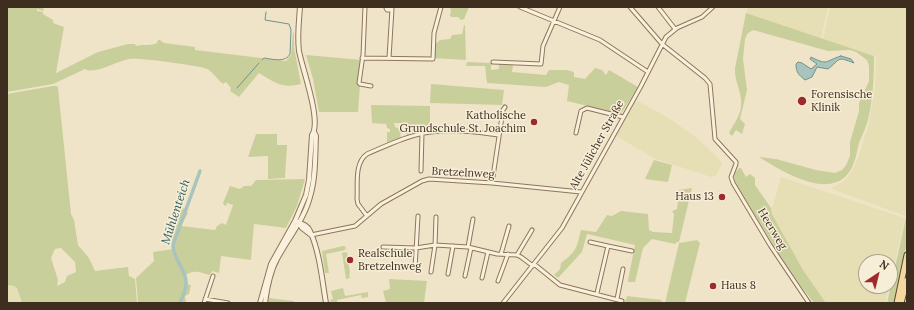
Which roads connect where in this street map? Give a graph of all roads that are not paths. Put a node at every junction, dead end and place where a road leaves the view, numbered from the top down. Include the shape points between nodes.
1 (300, 7) edge
2 (365, 7) edge
3 (441, 7) edge
4 (520, 7) edge
5 (560, 7) edge
6 (630, 7) edge
7 (658, 7) edge
8 (714, 7) edge
9 (392, 10) dead end
10 (554, 21) junction
11 (675, 29) junction
12 (662, 44) junction
13 (362, 58) junction
14 (389, 58) junction
15 (494, 62) dead end
16 (648, 72) junction
17 (371, 86) dead end
18 (505, 107) dead end
19 (623, 117) junction
20 (422, 133) junction
21 (576, 133) dead end
22 (500, 134) junction
23 (421, 170) dead end
24 (492, 183) junction
25 (581, 192) junction
26 (367, 216) junction
27 (418, 216) dead end
28 (436, 217) dead end
29 (473, 219) dead end
30 (297, 222) junction
31 (508, 226) dead end
32 (532, 230) dead end
33 (311, 235) junction
34 (590, 242) dead end
35 (435, 246) junction
36 (453, 246) junction
37 (608, 246) junction
38 (383, 247) dead end
39 (416, 248) junction
40 (470, 248) junction
41 (632, 251) dead end
42 (488, 252) junction
43 (501, 254) junction
44 (508, 254) junction
45 (517, 255) junction
46 (907, 255) edge
47 (534, 265) junction
48 (415, 269) dead end
49 (623, 269) dead end
50 (431, 272) dead end
51 (448, 274) dead end
52 (212, 276) dead end
53 (465, 276) dead end
54 (482, 278) dead end
55 (907, 280) edge
56 (498, 281) dead end
57 (597, 293) junction
58 (617, 300) junction
59 (204, 301) edge
60 (622, 301) dead end
61 (228, 303) edge
62 (260, 303) edge
63 (265, 303) edge
64 (326, 303) edge
65 (503, 303) edge
66 (809, 303) edge
67 (897, 303) edge
68 (901, 303) edge

1 - 30 street via 298,42 316,136 314,181 310,196
2 - 13 street
3 - 14 street via 434,33 433,59
4 - 10 street
5 - 10 street
6 - 12 street
7 - 11 street
8 - 11 street, Alte Jülicher Straße via 702,17
9 - 14 street
10 - 15 street via 543,46 541,66
10 - 16 street via 608,44
11 - 12 street, Alte Jülicher Straße
12 - 16 street, Alte Jülicher Straße
12 - 66 street, Heerweg via 710,84 715,139 736,162 731,177 733,183
13 - 14 street
13 - 17 street via 359,83
16 - 19 street, Alte Jülicher Straße
18 - 22 street
19 - 21 street via 587,108 581,111
19 - 25 street, Alte Jülicher Straße
20 - 22 street via 457,131
20 - 23 street
20 - 26 street via 364,156 359,168 357,199
22 - 24 street
24 - 25 street, Bretzelnweg
24 - 26 street, Bretzelnweg via 426,180 381,204
25 - 47 street, Alte Jülicher Straße via 562,228
26 - 33 street, Bretzelnweg via 351,228
27 - 39 street
28 - 35 street
29 - 40 street
30 - 33 street
30 - 62 street via 270,264
30 - 63 street via 274,266
31 - 43 street
32 - 45 street
33 - 64 street
34 - 37 street
35 - 36 street
35 - 39 street
35 - 50 street
36 - 40 street
36 - 51 street
37 - 41 street
37 - 57 street
38 - 39 street
39 - 48 street
40 - 42 street
40 - 53 street
42 - 43 street
42 - 54 street
43 - 44 street
44 - 45 street
44 - 56 street
45 - 47 street
46 - 67 main road
47 - 57 street via 560,284
47 - 65 street, Alte Jülicher Straße
49 - 58 street
52 - 59 street
55 - 68 main road
57 - 58 street
58 - 60 street
59 - 61 street

